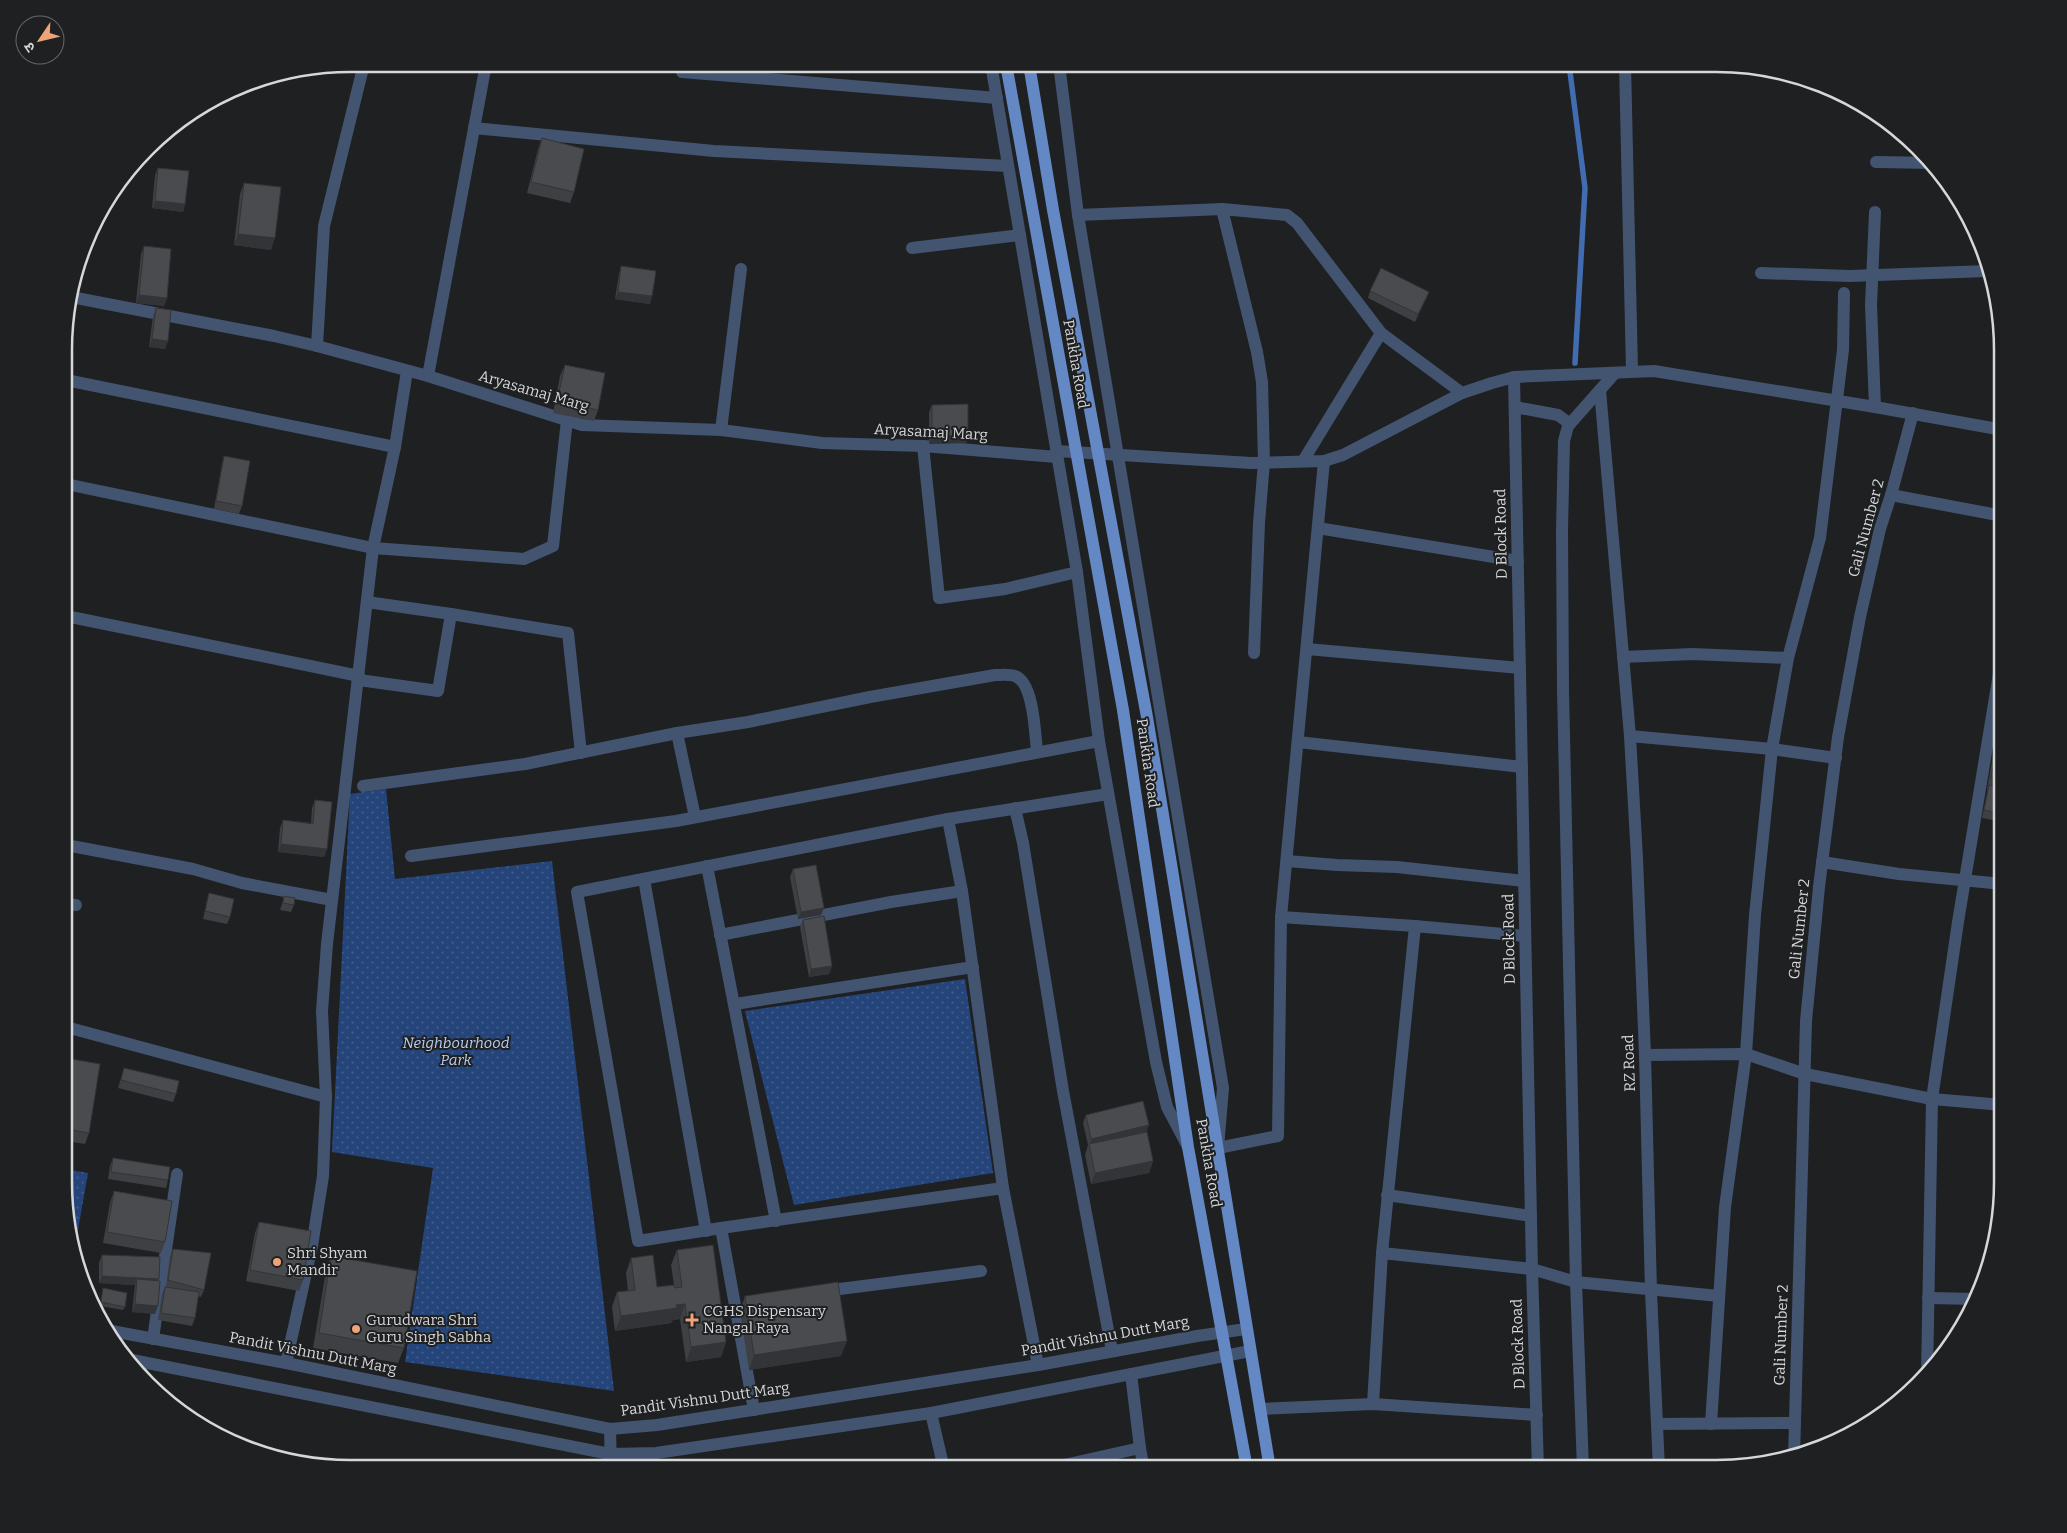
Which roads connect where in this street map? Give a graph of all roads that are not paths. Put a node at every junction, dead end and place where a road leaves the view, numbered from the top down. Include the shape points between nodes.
1 (362, 72) edge
2 (484, 72) edge
3 (682, 72) dead end
4 (992, 72) edge
5 (1007, 72) edge
6 (1030, 72) edge
7 (1060, 72) edge
8 (1625, 72) edge
9 (997, 98) junction
10 (474, 128) junction
11 (1876, 162) dead end
12 (1922, 163) edge
13 (1008, 166) junction
14 (1222, 209) junction
15 (1875, 212) dead end
16 (1078, 215) junction
17 (1020, 235) junction
18 (912, 248) dead end
19 (741, 270) dead end
20 (1983, 272) edge
21 (1761, 273) dead end
22 (1872, 275) junction
23 (1844, 293) dead end
24 (78, 298) edge
25 (1380, 333) junction
26 (317, 346) junction
27 (407, 371) junction
28 (1632, 372) junction
29 (1615, 373) junction
30 (428, 376) junction
31 (1514, 377) junction
32 (72, 381) edge
33 (1600, 390) junction
34 (1462, 394) junction
35 (1836, 400) junction
36 (1515, 407) junction
37 (1875, 407) junction
38 (1913, 413) junction
39 (567, 420) junction
40 (1570, 424) junction
41 (1994, 428) edge
42 (721, 430) junction
43 (923, 446) junction
44 (395, 447) junction
45 (1057, 454) junction
46 (1117, 455) junction
47 (1324, 460) junction
48 (1303, 461) junction
49 (1264, 462) junction
50 (72, 485) edge
51 (1891, 495) junction
52 (1994, 514) edge
53 (1318, 528) junction
54 (374, 548) junction
55 (1518, 561) junction
56 (1077, 572) junction
57 (367, 602) junction
58 (451, 614) junction
59 (72, 617) edge
60 (1307, 649) junction
61 (1254, 653) dead end
62 (1623, 657) junction
63 (1788, 658) junction
64 (1520, 668) junction
65 (359, 678) junction
66 (1994, 705) edge
67 (677, 733) junction
68 (1630, 736) junction
69 (1099, 741) junction
70 (1298, 742) junction
71 (1772, 748) junction
72 (581, 752) junction
73 (1037, 752) junction
74 (1836, 758) junction
75 (1522, 767) junction
76 (363, 786) dead end
77 (1108, 794) junction
78 (1015, 808) junction
79 (694, 817) junction
80 (948, 819) junction
81 (72, 846) edge
82 (411, 856) dead end
83 (1287, 861) junction
84 (1822, 862) junction
85 (707, 866) junction
86 (644, 879) junction
87 (1524, 881) junction
88 (1965, 881) junction
89 (1994, 883) edge
90 (962, 891) junction
91 (332, 900) junction
92 (1281, 916) junction
93 (1415, 926) junction
94 (720, 935) junction
95 (1525, 936) junction
96 (973, 967) junction
97 (735, 1004) junction
98 (72, 1029) edge
99 (1746, 1054) junction
100 (1645, 1055) junction
101 (1805, 1074) junction
102 (326, 1096) junction
103 (1932, 1099) junction
104 (1994, 1104) edge
105 (1188, 1147) junction
106 (1218, 1148) junction
107 (177, 1174) dead end
108 (1004, 1188) junction
109 (1387, 1194) junction
110 (1531, 1216) junction
111 (776, 1221) junction
112 (721, 1228) junction
113 (706, 1230) junction
114 (1382, 1253) junction
115 (1532, 1269) junction
116 (981, 1271) dead end
117 (1576, 1282) junction
118 (1651, 1291) junction
119 (811, 1292) edge
120 (1720, 1296) junction
121 (1928, 1298) junction
122 (1969, 1299) edge
123 (1246, 1329) junction
124 (116, 1332) edge
125 (1224, 1333) junction
126 (153, 1339) junction
127 (1112, 1351) junction
128 (1250, 1351) junction
129 (1226, 1356) junction
130 (137, 1361) edge
131 (286, 1364) junction
132 (1038, 1365) junction
133 (1927, 1365) edge
134 (1131, 1374) junction
135 (1373, 1404) junction
136 (1260, 1409) junction
137 (754, 1410) junction
138 (931, 1412) junction
139 (1537, 1414) junction
140 (1795, 1423) junction
141 (1657, 1424) junction
142 (1711, 1424) junction
143 (610, 1429) junction
144 (1140, 1448) junction
145 (1794, 1449) edge
146 (610, 1454) junction
147 (610, 1460) edge
148 (942, 1460) edge
149 (1086, 1460) edge
150 (1142, 1460) edge
151 (1245, 1460) edge
152 (1268, 1460) edge
153 (1538, 1460) edge
154 (1583, 1460) edge
155 (1659, 1460) edge

1 - 26 street via 324,226
2 - 10 street
3 - 9 street
4 - 9 street
5 - 105 main road, Pankha Road via 1123,710
6 - 106 main road, Pankha Road via 1147,717
7 - 16 street
8 - 28 street
9 - 13 street
10 - 13 street via 714,151
10 - 30 street
11 - 12 street
13 - 17 street
14 - 16 street
14 - 25 street via 1287,215 1297,223
14 - 49 street via 1262,382
15 - 22 street
16 - 46 street
17 - 18 street
17 - 45 street
19 - 42 street
20 - 22 street
21 - 22 street
22 - 37 street
23 - 35 street via 1843,350
24 - 26 street, Aryasamaj Marg
25 - 34 street
25 - 48 street
26 - 27 street, Aryasamaj Marg
27 - 30 street, Aryasamaj Marg
27 - 44 street
28 - 29 street, Aryasamaj Marg
28 - 35 street, Aryasamaj Marg via 1654,371
29 - 31 street, Aryasamaj Marg
29 - 33 street
30 - 39 street, Aryasamaj Marg
31 - 34 street, Aryasamaj Marg
31 - 36 street, D Block Road
32 - 44 street
33 - 40 street
33 - 62 street, RZ Road
34 - 47 street, Aryasamaj Marg via 1343,455
35 - 37 street, Aryasamaj Marg
35 - 63 street via 1820,538
36 - 40 street via 1558,414
36 - 55 street, D Block Road
37 - 38 street, Aryasamaj Marg
38 - 41 street, Aryasamaj Marg
38 - 51 street, Gali Number 2
39 - 42 street, Aryasamaj Marg via 582,425
39 - 54 street via 553,546 524,559
40 - 117 street via 1564,441 1562,530
42 - 43 street, Aryasamaj Marg via 822,443
43 - 45 street, Aryasamaj Marg
43 - 56 street via 939,598 1005,589
44 - 54 street
45 - 46 street, Aryasamaj Marg
45 - 56 street
46 - 49 street, Aryasamaj Marg
46 - 106 street via 1222,1088
47 - 48 street, Aryasamaj Marg
47 - 53 street
48 - 49 street, Aryasamaj Marg
49 - 61 street
50 - 54 street
51 - 52 street
51 - 74 street, Gali Number 2 via 1860,617
53 - 55 street
53 - 60 street
54 - 57 street
55 - 64 street, D Block Road
56 - 69 street
57 - 58 street
57 - 65 street
58 - 65 street via 438,691
58 - 72 street via 568,633
59 - 65 street
60 - 64 street
60 - 70 street
62 - 63 street via 1692,654
62 - 68 street, RZ Road
63 - 71 street
64 - 75 street, D Block Road
65 - 91 street
66 - 88 street
67 - 72 street
67 - 73 street via 995,675 1016,676 1026,685
67 - 79 street
68 - 71 street
68 - 100 street, RZ Road
69 - 73 street
69 - 77 street
70 - 75 street
70 - 83 street
71 - 74 street
71 - 99 street via 1755,915
72 - 76 street via 525,764
73 - 79 street
74 - 84 street, Gali Number 2
75 - 87 street, D Block Road
77 - 78 street
77 - 105 street via 1156,1062 1167,1107
78 - 80 street
78 - 127 street via 1063,1091
79 - 82 street
80 - 85 street
80 - 90 street
81 - 91 street
83 - 87 street via 1397,867
83 - 92 street
84 - 88 street
84 - 101 street, Gali Number 2 via 1806,1021
85 - 86 street
85 - 94 street
86 - 113 street
86 - 113 street via 577,892 636,1231 638,1241
87 - 95 street, D Block Road
88 - 89 street
88 - 103 street
90 - 94 street
90 - 96 street
91 - 102 street via 322,1011
92 - 93 street
92 - 106 street via 1278,1136
93 - 95 street
93 - 109 street
94 - 97 street
95 - 110 street, D Block Road
96 - 97 street
96 - 108 street
97 - 111 street
98 - 102 street
99 - 100 street
99 - 101 street
99 - 120 street via 1725,1207
100 - 118 street, RZ Road
101 - 103 street
101 - 140 street, Gali Number 2
102 - 131 street via 324,1176
103 - 104 street
103 - 121 street
105 - 125 main road, Pankha Road
106 - 123 main road, Pankha Road
107 - 126 street
108 - 111 street
108 - 132 street
109 - 110 street
109 - 114 street
110 - 115 street, D Block Road
111 - 112 street
112 - 113 street
112 - 137 street via 739,1301
114 - 115 street
114 - 135 street
115 - 117 street
115 - 139 street, D Block Road
116 - 119 street
117 - 118 street
117 - 154 street
118 - 120 street
118 - 141 street, RZ Road
120 - 142 street
121 - 122 street
121 - 133 street
123 - 125 street, Pandit Vishnu Dutt Marg
123 - 128 main road, Pankha Road
124 - 126 street, Pandit Vishnu Dutt Marg
125 - 127 street, Pandit Vishnu Dutt Marg
125 - 129 main road, Pankha Road
126 - 131 street, Pandit Vishnu Dutt Marg
127 - 132 street, Pandit Vishnu Dutt Marg
128 - 129 street
128 - 136 main road, Pankha Road
129 - 134 street
129 - 151 main road, Pankha Road
130 - 146 street
131 - 143 street, Pandit Vishnu Dutt Marg
132 - 137 street, Pandit Vishnu Dutt Marg
134 - 138 street
134 - 144 street
135 - 136 street
135 - 139 street
136 - 152 main road, Pankha Road
137 - 143 street, Pandit Vishnu Dutt Marg
138 - 146 street via 656,1453
138 - 148 street
139 - 153 street, D Block Road
140 - 142 street
140 - 145 street, Gali Number 2
141 - 142 street
141 - 155 street, RZ Road
143 - 146 street
144 - 149 street
144 - 150 street
146 - 147 street

